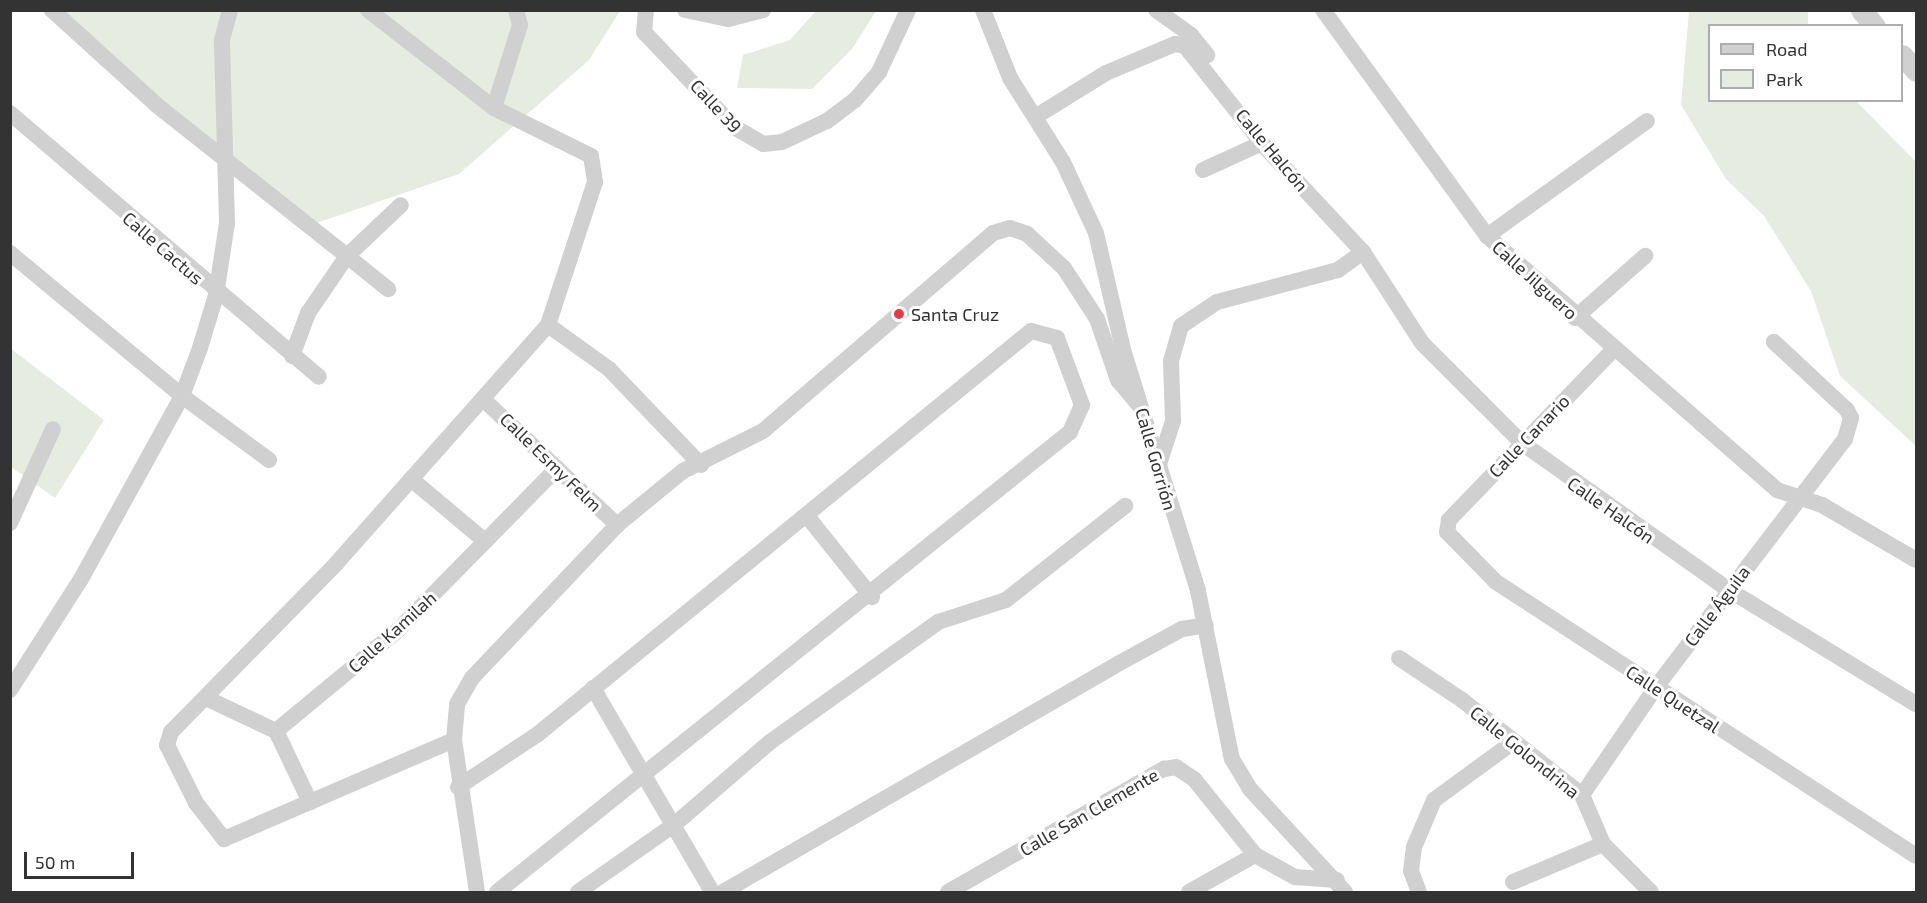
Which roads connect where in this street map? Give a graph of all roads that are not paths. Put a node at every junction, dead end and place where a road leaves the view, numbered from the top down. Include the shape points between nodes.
1 (52, 10) edge
2 (211, 10) edge
3 (368, 10) edge
4 (516, 10) edge
5 (646, 10) edge
6 (685, 10) edge
7 (763, 10) edge
8 (908, 10) edge
9 (983, 10) edge
10 (1156, 10) edge
11 (1323, 10) edge
12 (1861, 10) edge
13 (227, 16) edge
14 (1873, 24) edge
15 (1903, 56) edge
16 (1917, 71) edge
17 (1214, 79) junction
18 (494, 108) junction
19 (10, 113) edge
20 (1035, 117) junction
21 (1647, 121) dead end
22 (1262, 143) junction
23 (225, 157) junction
24 (1203, 170) dead end
25 (401, 205) dead end
26 (1487, 236) junction
27 (1364, 252) junction
28 (10, 254) edge
29 (347, 256) junction
30 (1645, 256) dead end
31 (388, 289) dead end
32 (216, 295) junction
33 (1575, 318) junction
34 (548, 325) junction
35 (1774, 342) dead end
36 (1614, 349) junction
37 (292, 356) junction
38 (319, 377) dead end
39 (182, 396) junction
40 (484, 400) junction
41 (1141, 407) junction
42 (53, 429) dead end
43 (1522, 443) junction
44 (269, 460) dead end
45 (1159, 464) junction
46 (701, 465) junction
47 (557, 468) junction
48 (411, 479) junction
49 (1798, 500) junction
50 (1125, 506) dead end
51 (807, 516) junction
52 (10, 523) edge
53 (616, 525) junction
54 (1446, 525) joint
55 (485, 541) junction
56 (1917, 560) edge
57 (1729, 590) junction
58 (872, 597) junction
59 (1206, 625) junction
60 (1399, 658) dead end
61 (1656, 687) junction
62 (593, 688) junction
63 (10, 690) edge
64 (208, 699) junction
65 (1917, 704) edge
66 (276, 731) junction
67 (454, 740) junction
68 (1512, 743) junction
69 (645, 770) junction
70 (458, 787) junction
71 (1582, 795) junction
72 (310, 802) junction
73 (675, 824) junction
74 (1603, 844) junction
75 (1255, 855) junction
76 (1917, 856) edge
77 (1513, 882) dead end
78 (1341, 886) edge
79 (477, 892) edge
80 (497, 892) edge
81 (578, 892) edge
82 (712, 892) edge
83 (723, 892) edge
84 (948, 892) edge
85 (1189, 892) edge
86 (1419, 892) edge
87 (1651, 892) edge

1 - 23 street via 159,107
2 - 13 street
3 - 18 street
4 - 18 street via 520,25
5 - 8 street, Calle 39 via 644,32 734,127 763,144 782,142 827,121 855,100 879,72
6 - 7 street via 728,19
9 - 20 street, Calle Gorrión via 1011,78
10 - 17 street via 1191,35 1210,59
11 - 26 street, Calle Jilguero via 1399,122
12 - 14 street
13 - 23 street
15 - 16 street
17 - 20 street, Calle Halcón via 1185,45 1175,44 1106,73
17 - 22 street, Calle Halcón
18 - 34 street via 591,156 595,182
19 - 32 street, Calle Cactus
20 - 41 street, Calle Gorrión via 1096,233
21 - 26 street
22 - 24 street
22 - 27 street, Calle Halcón
23 - 29 street
23 - 32 street via 227,223
25 - 29 street
26 - 33 street, Calle Jilguero
27 - 43 street, Calle Halcón via 1422,343
27 - 45 street via 1338,270 1218,302 1181,326 1171,361 1173,421
28 - 39 street
29 - 31 street
29 - 37 street via 308,313
30 - 33 street
32 - 37 street, Calle Cactus
32 - 39 street
33 - 36 street, Calle Jilguero
34 - 40 street
34 - 46 street via 609,369
35 - 49 street, Calle Águila via 1851,418 1845,438
36 - 43 street, Calle Canario
36 - 49 street, Calle Jilguero via 1777,490
37 - 38 street, Calle Cactus
39 - 44 street
39 - 63 street via 81,579
40 - 47 street, Calle Esmy Felm
40 - 48 street
41 - 45 street, Calle Gorrión
41 - 46 street via 1118,380 1084,291 1042,244 1010,228 993,233 764,431
42 - 52 street
43 - 54 street, Calle Canario
43 - 57 street, Calle Halcón
45 - 59 street, Calle Gorrión
46 - 53 street via 683,471
47 - 53 street, Calle Esmy Felm
47 - 55 street, Calle Kamilah
48 - 55 street
48 - 64 street
49 - 56 street, Calle Jilguero via 1822,506
49 - 57 street, Calle Águila
50 - 73 street via 1006,600 938,622 770,742
51 - 58 street
51 - 58 street via 1031,331 1057,338 1082,405 1071,432
51 - 62 street
53 - 67 street via 472,678 457,704
54 - 61 street, Calle Quetzal via 1496,582
55 - 66 street, Calle Kamilah via 398,630
57 - 61 street, Calle Águila
57 - 65 street, Calle Halcón
58 - 69 street
59 - 78 street, Calle Gorrión via 1232,759 1250,789
59 - 83 street via 1182,629 1114,666
60 - 68 street, Calle Golondrina via 1462,700
61 - 71 street, Calle Águila
61 - 76 street, Calle Quetzal
62 - 69 street
62 - 70 street via 538,734
64 - 66 street
64 - 72 street via 171,732 167,745 217,836 233,839
66 - 72 street
67 - 70 street
67 - 72 street
68 - 71 street, Calle Golondrina
68 - 86 street via 1434,800 1414,847 1411,871
69 - 73 street
69 - 80 street
70 - 79 street
71 - 74 street, Calle Golondrina
73 - 81 street
73 - 82 street
74 - 77 street
74 - 87 street, Calle Golondrina
75 - 78 street, Calle San Clemente via 1295,877
75 - 84 street, Calle San Clemente via 1194,779 1170,768
75 - 85 street

